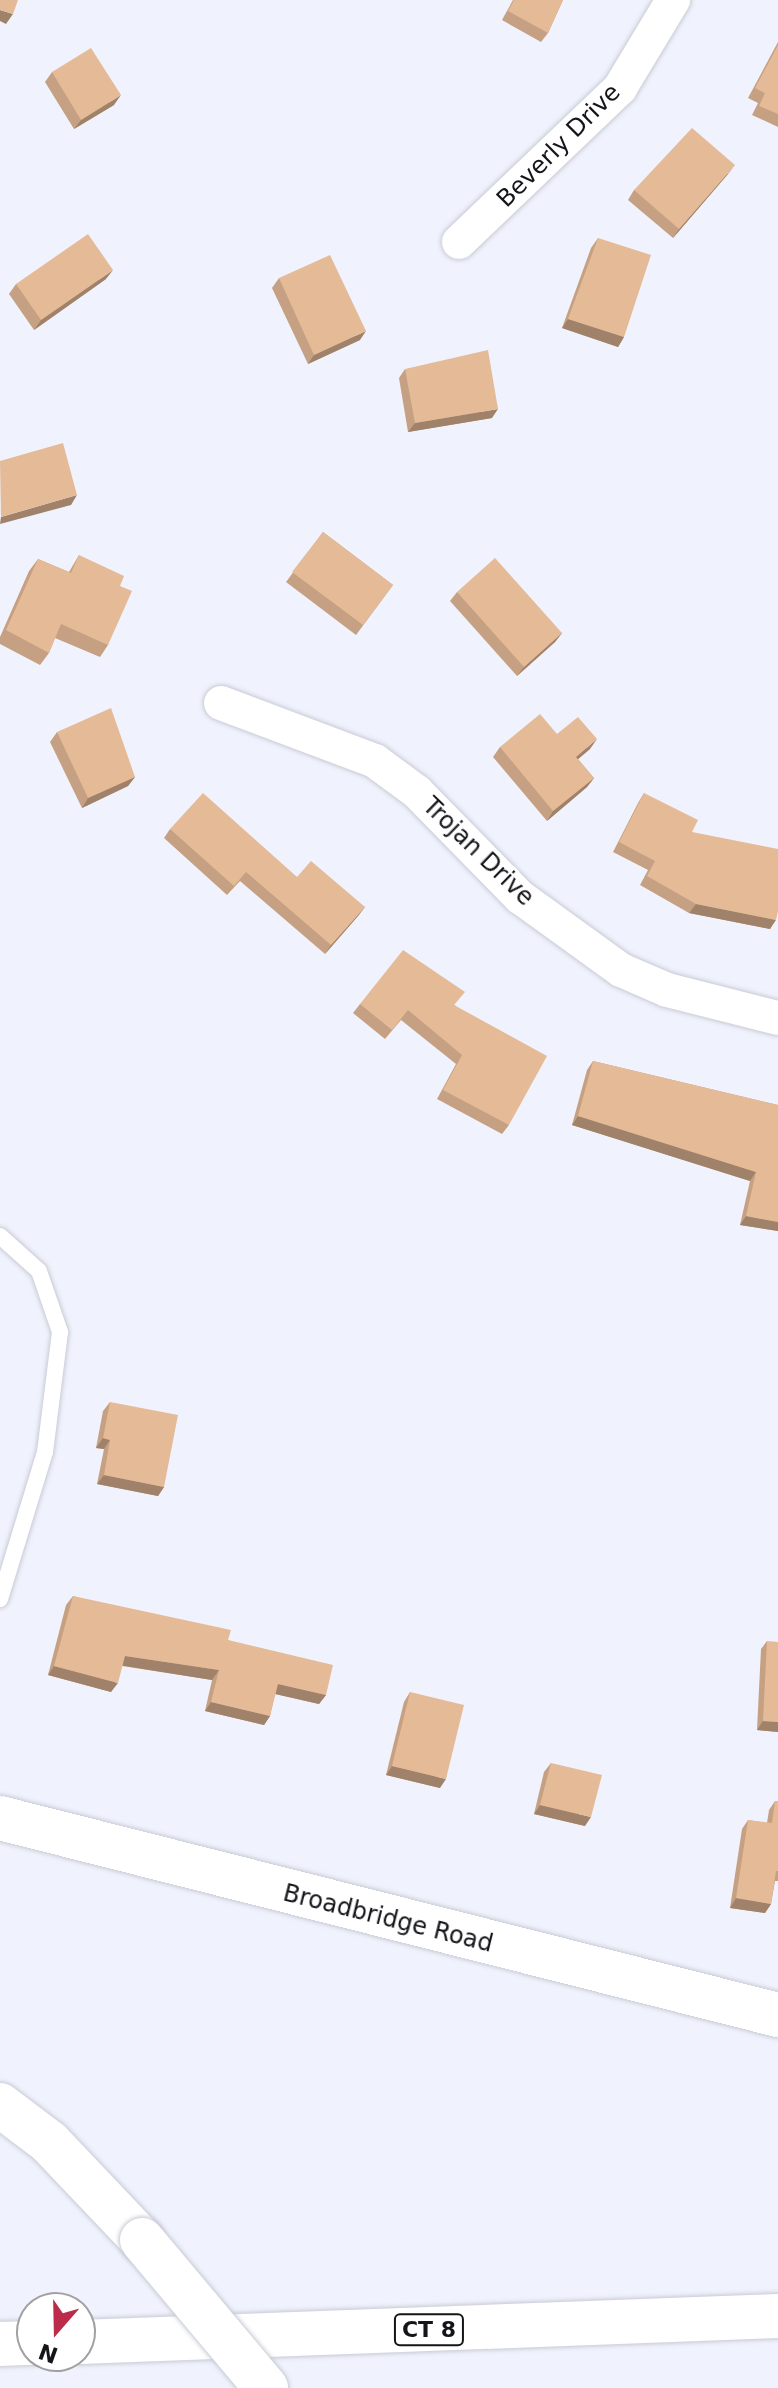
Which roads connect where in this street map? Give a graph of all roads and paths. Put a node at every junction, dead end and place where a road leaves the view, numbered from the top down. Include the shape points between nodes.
1 (673, 0) edge
2 (459, 242) dead end
3 (221, 703) dead end
4 (778, 1018) edge
5 (0, 1236) edge
6 (0, 1599) edge
7 (0, 1818) edge
8 (778, 2015) edge
9 (0, 2105) edge
10 (778, 2316) edge
11 (96, 2341) edge
12 (266, 2388) edge

1 - 2 street, Beverly Drive via 620,88
3 - 4 street, Trojan Drive via 375,761 417,792 520,897 621,970 667,990
5 - 6 lane via 39,1271 60,1343 45,1452
7 - 8 main road, Broadbridge Road
9 - 12 main road, bridge via 49,2142 142,2240
10 - 11 main road, CT 8

